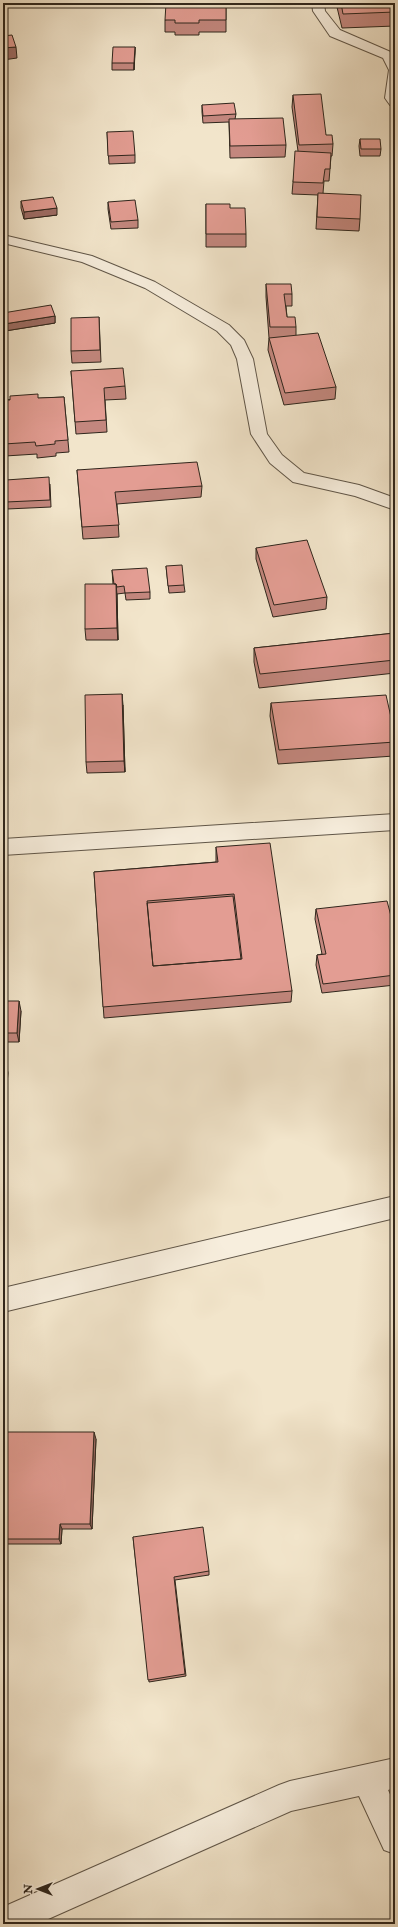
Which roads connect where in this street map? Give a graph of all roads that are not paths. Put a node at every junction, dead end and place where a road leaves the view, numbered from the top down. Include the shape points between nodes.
1 (318, 3) edge
2 (395, 71) edge
3 (395, 102) edge
4 (3, 239) edge
5 (395, 504) edge
6 (395, 822) edge
7 (3, 847) edge
8 (395, 1207) edge
9 (3, 1300) edge
10 (381, 1776) edge
11 (395, 1839) edge
12 (3, 1923) edge

1 - 2 street via 319,10 335,33 388,56
2 - 3 street via 392,98
4 - 5 street via 86,259 150,285 223,328 238,343 245,359 259,434 276,459 299,478 359,491
6 - 7 street
8 - 9 street
10 - 11 street
10 - 12 street via 290,1796

